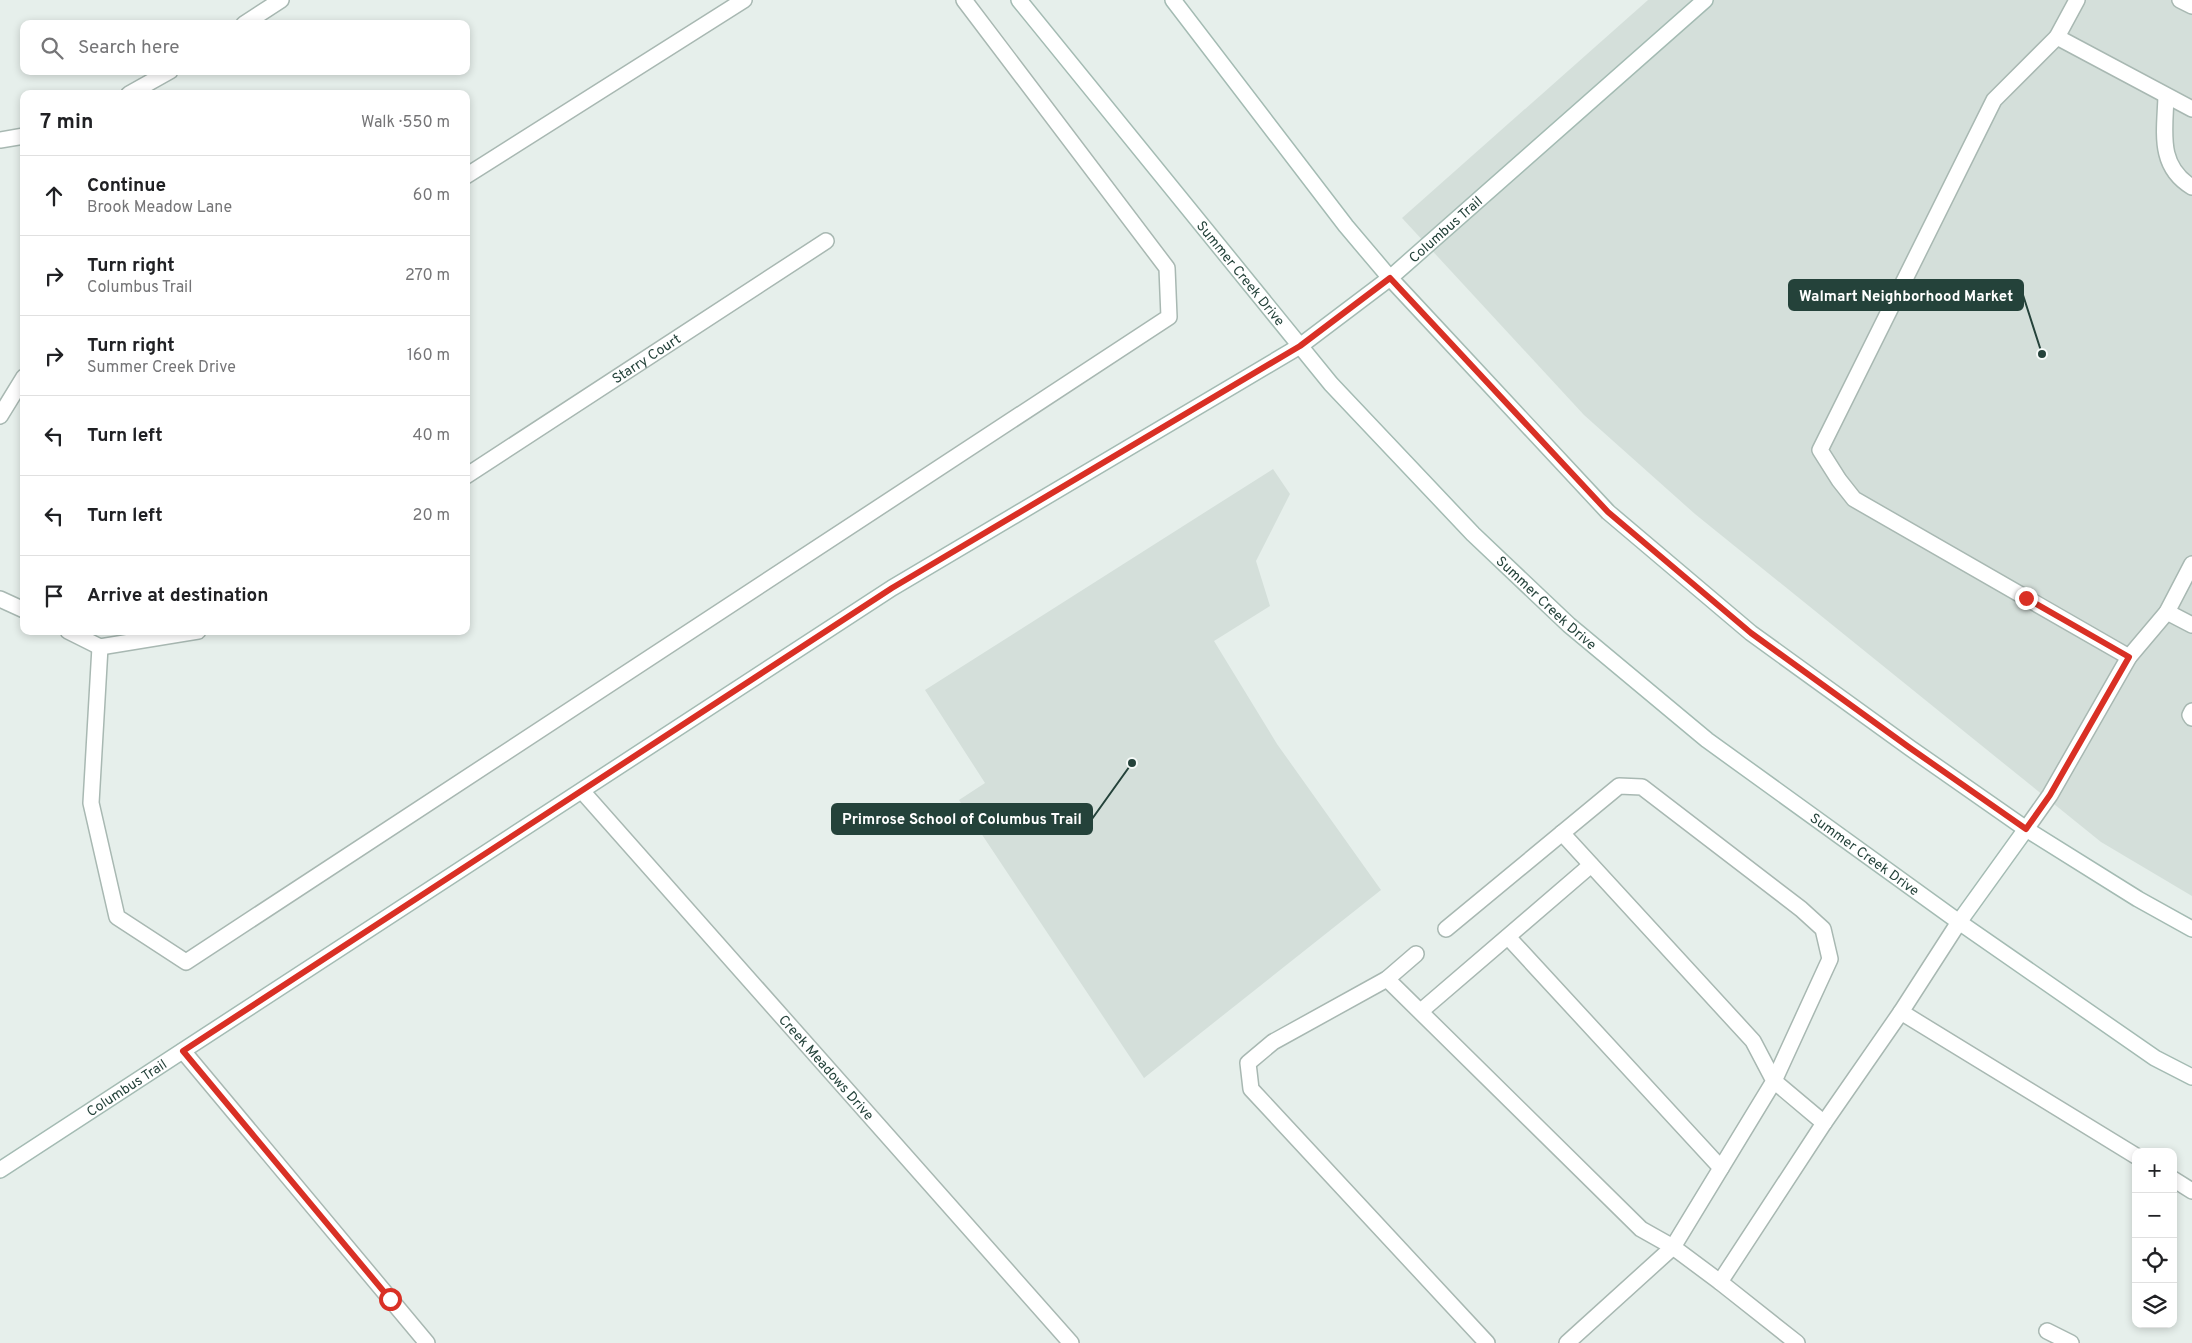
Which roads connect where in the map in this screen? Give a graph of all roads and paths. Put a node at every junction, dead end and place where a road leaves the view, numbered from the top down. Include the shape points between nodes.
1 (281, 0) edge
2 (744, 0) edge
3 (964, 0) edge
4 (1019, 0) edge
5 (1173, 0) edge
6 (1704, 0) edge
7 (2077, 0) edge
8 (2180, 0) edge
9 (2192, 6) edge
10 (250, 20) edge
11 (2057, 37) junction
12 (163, 75) edge
13 (136, 90) edge
14 (2166, 96) junction
15 (2192, 109) edge
16 (20, 137) edge
17 (0, 140) edge
18 (470, 173) edge
19 (2192, 187) edge
20 (826, 242) dead end
21 (1390, 278) junction
22 (1300, 346) junction
23 (20, 384) edge
24 (0, 416) edge
25 (470, 473) edge
26 (2192, 564) edge
27 (0, 599) edge
28 (20, 608) edge
29 (2167, 612) junction
30 (2192, 625) edge
31 (76, 635) edge
32 (174, 635) edge
33 (100, 647) junction
34 (2129, 657) junction
35 (2192, 711) edge
36 (2192, 718) edge
37 (582, 791) junction
38 (2026, 829) junction
39 (1562, 833) junction
40 (1591, 866) junction
41 (1959, 922) junction
42 (2192, 929) edge
43 (1446, 930) dead end
44 (1508, 937) junction
45 (1416, 954) dead end
46 (1387, 978) junction
47 (1421, 1011) junction
48 (1901, 1012) junction
49 (183, 1051) junction
50 (2192, 1077) edge
51 (1774, 1080) junction
52 (1824, 1123) junction
53 (2132, 1154) edge
54 (1721, 1168) junction
55 (0, 1170) edge
56 (2177, 1182) edge
57 (2192, 1191) edge
58 (1673, 1246) junction
59 (1720, 1282) junction
60 (2048, 1331) dead end
61 (427, 1343) edge
62 (1071, 1343) edge
63 (1487, 1343) edge
64 (1567, 1343) edge
65 (1797, 1343) edge
66 (2072, 1343) edge

1 - 10 street
2 - 18 street
3 - 33 street via 1167,268 1169,316 186,962 117,917 91,803
4 - 22 street, Summer Creek Drive
5 - 21 street via 1346,226
6 - 21 street, Columbus Trail
7 - 11 street
8 - 9 street
11 - 14 street
11 - 34 street via 1994,100 1820,450 1854,498
12 - 13 street
14 - 15 street
14 - 19 street via 2165,153 2179,180
16 - 17 street
20 - 25 street, Starry Court
21 - 22 street, Columbus Trail
21 - 38 street via 1608,512 1751,633
22 - 37 street, Columbus Trail via 892,588
22 - 41 street, Summer Creek Drive via 1331,384 1473,534 1569,625 1707,740
23 - 24 street
26 - 29 street
27 - 28 street
29 - 30 street
29 - 34 street
31 - 33 street
32 - 33 street
34 - 38 street via 2050,795
35 - 36 street
37 - 49 street, Columbus Trail
37 - 62 street, Creek Meadows Drive
38 - 41 street
38 - 42 street
39 - 40 street
39 - 43 street
39 - 51 street via 1618,786 1642,787 1823,929 1830,959
40 - 44 street
40 - 51 street via 1753,1041
41 - 48 street
41 - 50 street, Summer Creek Drive via 2155,1058
44 - 47 street
44 - 54 street
45 - 46 street
46 - 47 street
46 - 63 street via 1273,1042 1248,1063 1251,1089
47 - 58 street via 1641,1229
48 - 52 street
48 - 53 street
49 - 55 street, Columbus Trail
49 - 61 street
51 - 52 street
51 - 54 street
52 - 59 street
54 - 58 street
56 - 57 street
58 - 59 street
58 - 64 street
59 - 65 street
60 - 66 street

